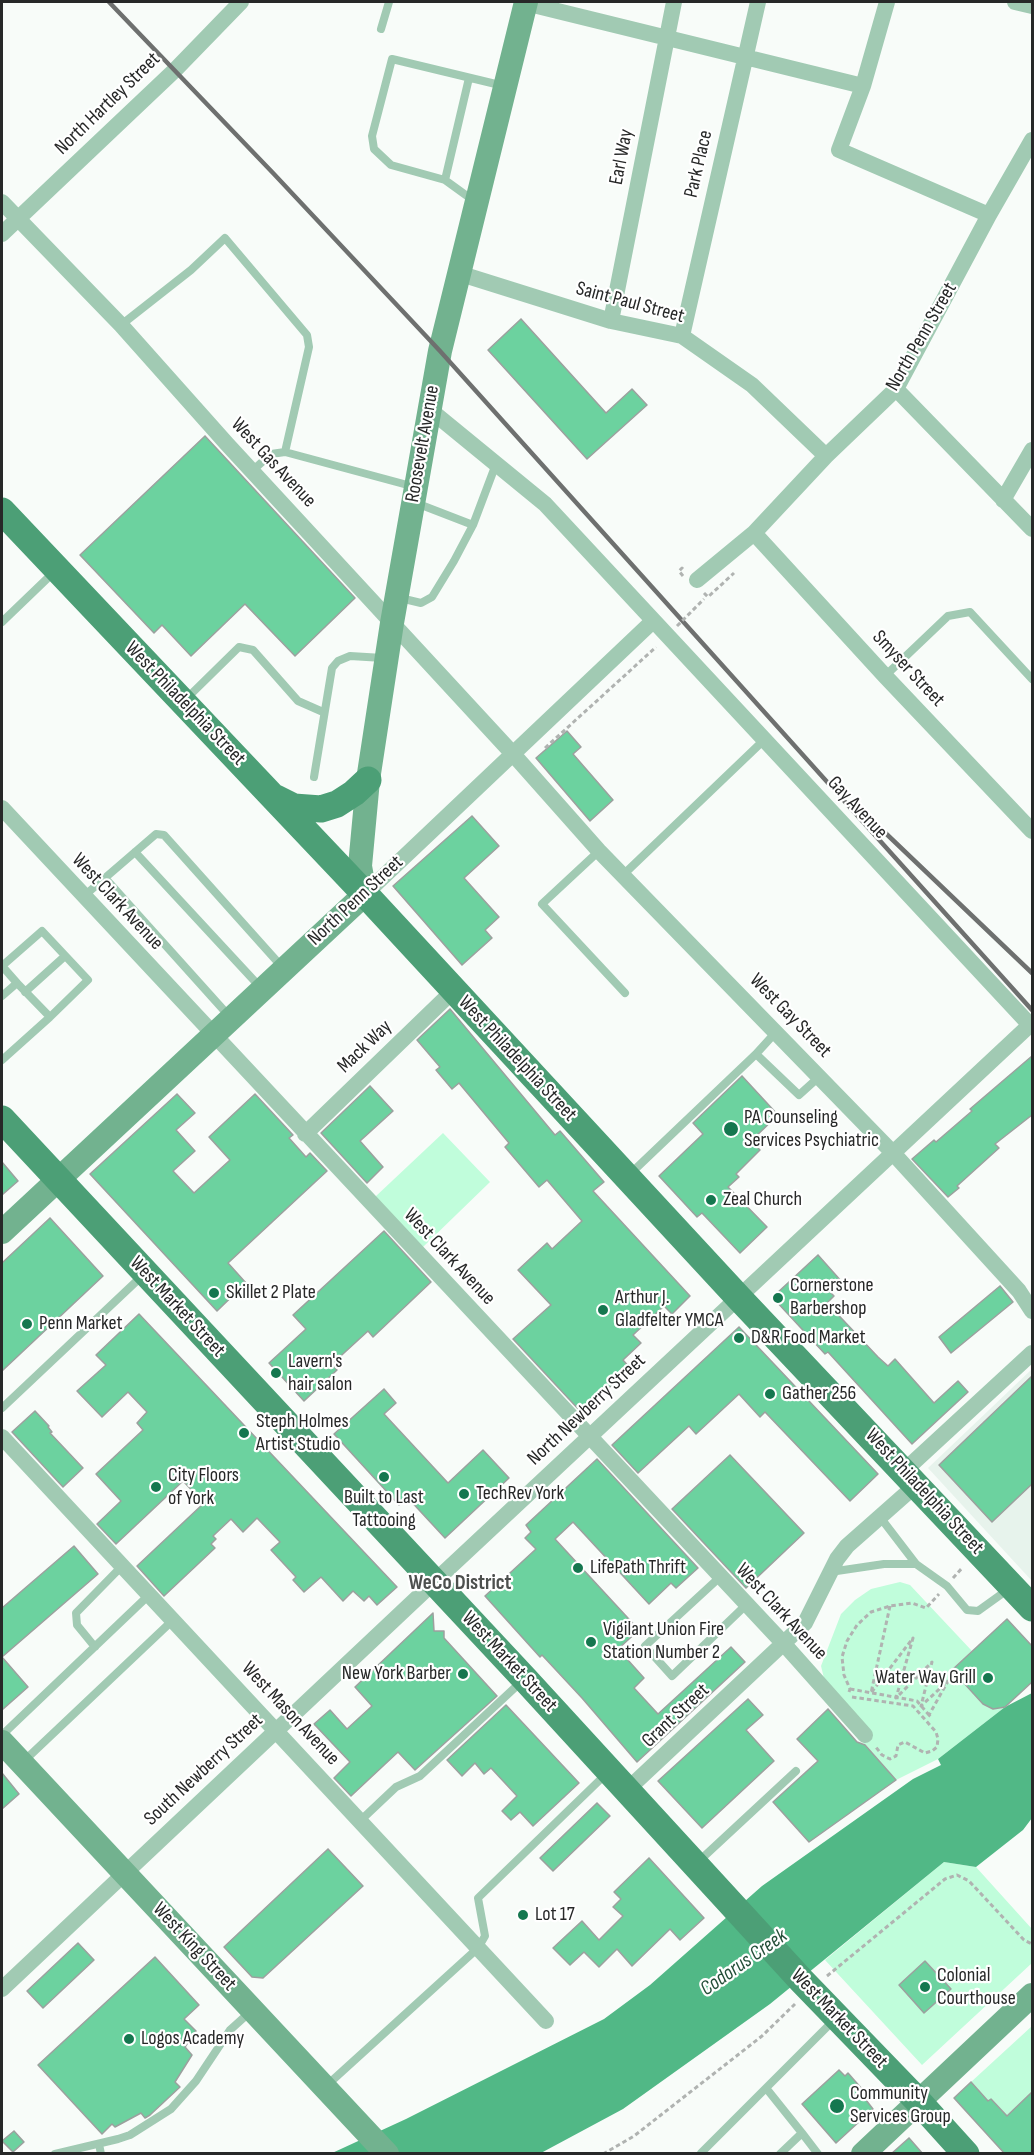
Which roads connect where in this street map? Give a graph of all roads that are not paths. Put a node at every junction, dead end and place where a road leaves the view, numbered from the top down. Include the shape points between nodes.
1 (241, 2) edge
2 (389, 2) edge
3 (526, 2) edge
4 (674, 2) edge
5 (758, 2) edge
6 (887, 2) edge
7 (1015, 2) edge
8 (1032, 6) edge
9 (381, 29) dead end
10 (666, 39) junction
11 (745, 58) junction
12 (469, 78) junction
13 (505, 86) junction
14 (863, 86) junction
15 (1032, 140) edge
16 (445, 180) junction
17 (2, 202) edge
18 (476, 202) junction
19 (989, 215) junction
20 (18, 219) junction
21 (2, 234) edge
22 (458, 273) junction
23 (611, 321) junction
24 (121, 326) junction
25 (682, 336) junction
26 (896, 389) junction
27 (429, 410) junction
28 (1032, 450) edge
29 (285, 452) junction
30 (826, 456) junction
31 (496, 464) junction
32 (252, 471) junction
33 (414, 494) junction
34 (1003, 500) junction
35 (2, 511) edge
36 (473, 525) junction
37 (1032, 529) edge
38 (754, 534) junction
39 (57, 569) junction
40 (697, 580) dead end
41 (396, 597) junction
42 (2, 621) edge
43 (652, 621) junction
44 (392, 623) junction
45 (387, 658) junction
46 (885, 676) junction
47 (1032, 679) edge
48 (183, 702) junction
49 (323, 712) junction
50 (764, 740) junction
51 (513, 754) junction
52 (314, 777) dead end
53 (368, 780) junction
54 (273, 797) junction
55 (2, 808) edge
56 (1032, 831) edge
57 (599, 851) junction
58 (135, 852) junction
59 (623, 875) junction
60 (105, 878) junction
61 (365, 894) junction
62 (83, 896) junction
63 (65, 956) junction
64 (284, 968) junction
65 (17, 983) junction
66 (261, 989) junction
67 (454, 990) junction
68 (25, 992) junction
69 (625, 993) dead end
70 (2, 996) edge
71 (50, 1017) junction
72 (230, 1017) junction
73 (1031, 1024) edge
74 (777, 1032) junction
75 (212, 1034) junction
76 (756, 1054) junction
77 (2, 1060) edge
78 (819, 1077) junction
79 (2, 1119) edge
80 (305, 1134) junction
81 (893, 1153) junction
82 (627, 1177) junction
83 (57, 1179) junction
84 (2, 1232) edge
85 (145, 1273) junction
86 (739, 1298) junction
87 (1032, 1311) edge
88 (1032, 1353) edge
89 (2, 1408) edge
90 (2, 1437) edge
91 (588, 1438) junction
92 (910, 1478) junction
93 (880, 1517) junction
94 (916, 1564) junction
95 (122, 1566) junction
96 (830, 1572) junction
97 (720, 1577) junction
98 (434, 1582) junction
99 (1013, 1586) junction
100 (149, 1595) junction
101 (746, 1605) junction
102 (1032, 1608) edge
103 (173, 1620) junction
104 (783, 1644) junction
105 (95, 1647) junction
106 (524, 1678) junction
107 (277, 1731) junction
108 (865, 1735) road end
109 (2, 1736) edge
110 (2, 1742) edge
111 (22, 1763) junction
112 (796, 1771) dead end
113 (618, 1780) junction
114 (360, 1821) junction
115 (695, 1865) junction
116 (124, 1872) junction
117 (478, 1948) junction
118 (2, 1989) edge
119 (1032, 1995) edge
120 (252, 2010) junction
121 (837, 2017) junction
122 (546, 2021) dead end
123 (325, 2087) junction
124 (766, 2088) junction
125 (918, 2101) junction
126 (802, 2133) junction
127 (99, 2144) junction
128 (701, 2153) edge
129 (55, 2154) edge
130 (101, 2154) edge
131 (387, 2154) edge
132 (780, 2154) edge
133 (819, 2154) edge
134 (863, 2154) edge
135 (966, 2154) edge

1 - 20 street, North Hartley Street
2 - 9 lane
3 - 10 street
3 - 13 main road, Roosevelt Avenue
4 - 10 street, Earl Way
5 - 11 street, Park Place
6 - 14 street
7 - 8 street
10 - 11 street
10 - 23 street, Earl Way
11 - 14 street
11 - 25 street, Park Place
12 - 13 lane
12 - 16 lane
12 - 16 lane via 392,59 372,136 374,149 391,165
13 - 18 main road, Roosevelt Avenue
14 - 19 street via 839,150
15 - 19 street, North Penn Street
16 - 18 lane
17 - 20 street, West Gas Avenue
18 - 22 main road, Roosevelt Avenue
19 - 26 street, North Penn Street
20 - 21 street, North Hartley Street
20 - 24 street, West Gas Avenue
22 - 23 street, Saint Paul Street
22 - 27 main road, Roosevelt Avenue
23 - 25 street, Saint Paul Street
24 - 29 lane via 225,238 307,335 309,347
24 - 32 street, West Gas Avenue
25 - 30 street, Saint Paul Street via 752,385
26 - 30 street, North Penn Street
26 - 34 street
27 - 31 street, Gay Avenue
27 - 33 main road, Roosevelt Avenue
28 - 34 street
29 - 32 lane via 271,454
29 - 33 lane
30 - 38 street, North Penn Street
31 - 36 lane
31 - 43 street, Gay Avenue via 545,504
32 - 44 street, West Gas Avenue
33 - 36 lane
33 - 41 main road, Roosevelt Avenue
34 - 37 street
35 - 39 main road, West Philadelphia Street
36 - 41 lane via 432,597 421,603
38 - 40 street, North Penn Street
38 - 46 street, Smyser Street
39 - 42 lane
39 - 48 main road, West Philadelphia Street
41 - 44 main road, Roosevelt Avenue
43 - 50 street, Gay Avenue
43 - 51 street, North Penn Street
44 - 45 main road, Roosevelt Avenue
44 - 51 street, West Gas Avenue
45 - 49 lane via 350,656 338,661 332,668
45 - 53 main road, Roosevelt Avenue
46 - 47 lane via 948,616 970,612
46 - 56 street, Smyser Street
48 - 49 lane via 239,647 253,650 298,701
48 - 54 main road, West Philadelphia Street
49 - 52 lane
50 - 59 lane
50 - 73 street, Gay Avenue
51 - 57 street, West Gay Street
51 - 61 street, North Penn Street
53 - 54 main road via 337,804 321,809 294,807
53 - 61 main road, Roosevelt Avenue via 360,866
54 - 61 main road, West Philadelphia Street
55 - 62 street, West Clark Avenue
57 - 59 street, West Gay Street
57 - 69 lane via 542,904
58 - 60 lane
58 - 64 lane via 156,834 164,835
58 - 66 lane
59 - 74 street, West Gay Street
60 - 62 lane
60 - 72 lane
61 - 64 main road, North Penn Street
61 - 67 main road, West Philadelphia Street
62 - 75 street, West Clark Avenue
63 - 65 lane via 42,931 2,966
63 - 68 lane
63 - 71 lane via 88,980
64 - 66 main road, North Penn Street
65 - 68 lane
65 - 70 lane
66 - 72 main road, North Penn Street
67 - 80 street, Mack Way
67 - 82 main road, West Philadelphia Street
68 - 71 lane
71 - 77 lane
72 - 75 main road, North Penn Street
73 - 81 street, North Newberry Street
74 - 76 lane
74 - 78 street, West Gay Street
75 - 80 street, West Clark Avenue
75 - 83 main road, North Penn Street
76 - 78 lane via 799,1095
76 - 82 lane
78 - 81 street, West Gay Street
79 - 83 main road, West Market Street
80 - 91 street, West Clark Avenue
81 - 86 street, North Newberry Street
81 - 87 street, West Gay Street via 1019,1291
82 - 86 main road, West Philadelphia Street
83 - 84 main road, North Penn Street
83 - 85 main road, West Market Street
85 - 89 lane
85 - 98 main road, West Market Street
86 - 91 street, North Newberry Street
86 - 92 main road, West Philadelphia Street
88 - 92 street, Grant Street
90 - 95 street, West Mason Avenue
91 - 97 street, West Clark Avenue
91 - 98 street, North Newberry Street
92 - 93 street, Grant Street
92 - 99 main road, West Philadelphia Street
93 - 94 lane
93 - 96 street, Grant Street via 847,1546
94 - 96 lane
94 - 99 lane via 947,1586 967,1610 978,1611
95 - 100 street, West Mason Avenue
95 - 105 lane via 76,1613 77,1625
96 - 104 street, Grant Street via 805,1623
97 - 101 street, West Clark Avenue
97 - 101 lane via 645,1646 672,1676
98 - 106 main road, West Market Street
98 - 107 street, South Newberry Street
99 - 102 main road, West Philadelphia Street
100 - 103 street, West Mason Avenue
100 - 105 lane
101 - 104 street, West Clark Avenue
103 - 107 street, West Mason Avenue
103 - 111 lane
104 - 108 street, West Clark Avenue
104 - 113 street, Grant Street
105 - 109 lane
106 - 113 main road, West Market Street
106 - 114 lane via 420,1776 396,1787
107 - 114 street, West Mason Avenue
107 - 116 street, South Newberry Street
110 - 111 main road, West King Street
111 - 116 main road, West King Street
112 - 115 lane
113 - 115 main road, West Market Street
113 - 117 lane, Grant Street via 478,1898 485,1936
114 - 117 street, West Mason Avenue
115 - 121 main road, West Market Street
116 - 118 street, South Newberry Street
116 - 120 main road, West King Street
117 - 122 street, West Mason Avenue
117 - 123 lane
119 - 125 main road
120 - 123 main road, West King Street
120 - 127 lane via 230,2030 196,2081 171,2109 130,2135
121 - 124 lane
121 - 125 main road, West Market Street
123 - 131 main road, West King Street
124 - 126 lane
124 - 128 lane
125 - 134 main road
125 - 135 main road, West Market Street
126 - 132 lane
126 - 133 lane
127 - 129 lane
127 - 130 lane

